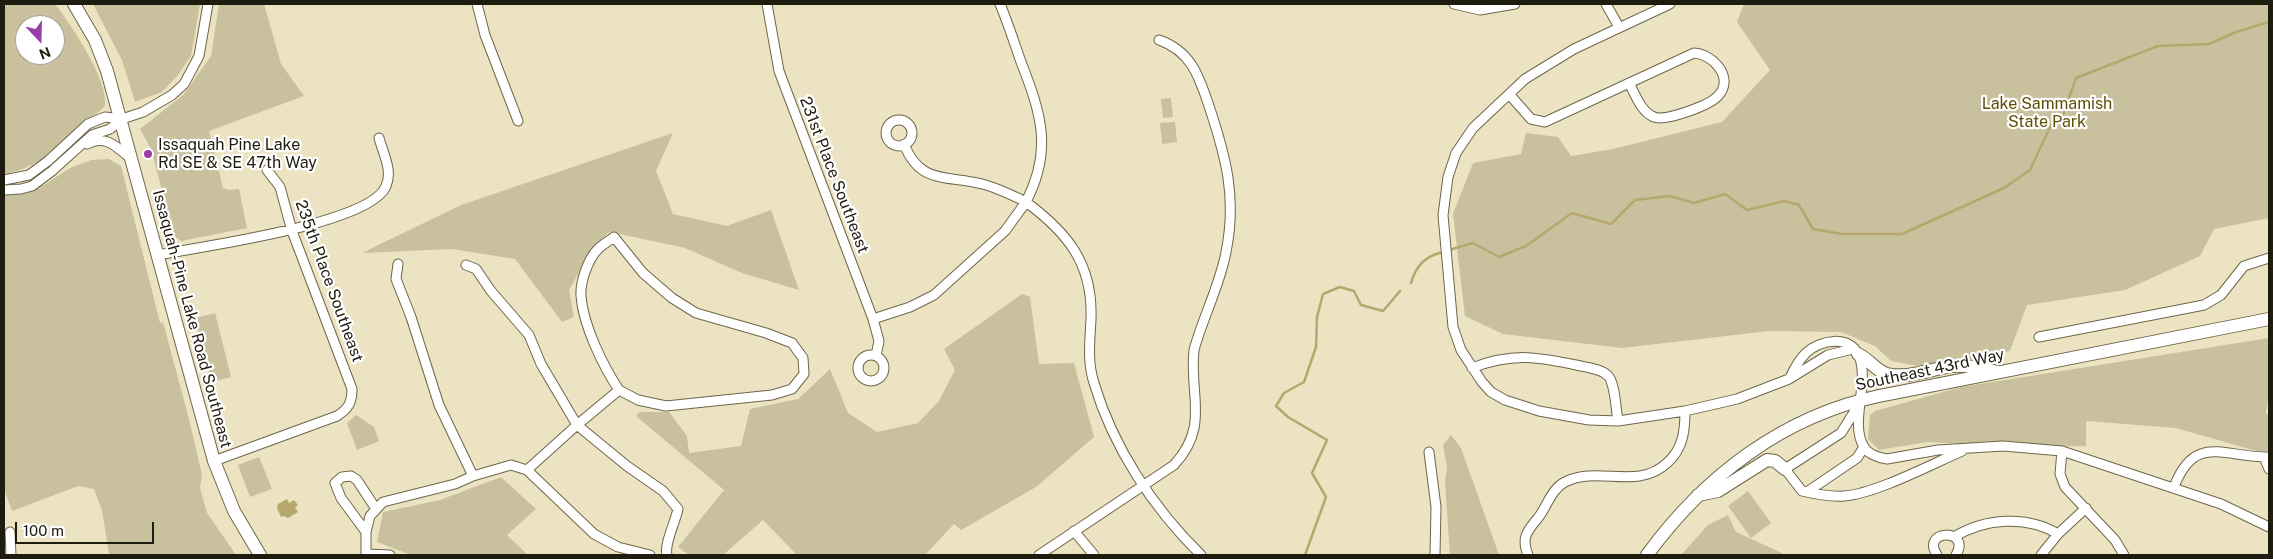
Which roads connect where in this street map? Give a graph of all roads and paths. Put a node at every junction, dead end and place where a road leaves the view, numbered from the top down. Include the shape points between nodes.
1 (74, 4) edge
2 (208, 4) edge
3 (477, 4) edge
4 (767, 4) edge
5 (1000, 4) edge
6 (1454, 4) edge
7 (1515, 4) edge
8 (1606, 4) edge
9 (1670, 4) edge
10 (1619, 26) junction
11 (1159, 40) dead end
12 (1629, 84) junction
13 (1508, 94) junction
14 (122, 119) junction
15 (518, 120) dead end
16 (379, 138) dead end
17 (904, 144) dead end
18 (75, 150) junction
19 (130, 158) junction
20 (267, 170) dead end
21 (4, 180) edge
22 (4, 190) edge
23 (1026, 202) junction
24 (292, 231) junction
25 (157, 254) junction
26 (2269, 258) edge
27 (398, 264) dead end
28 (466, 265) dead end
29 (873, 319) junction
30 (2269, 319) edge
31 (2038, 337) dead end
32 (1856, 352) junction
33 (876, 356) dead end
34 (1472, 368) junction
35 (2000, 372) junction
36 (1790, 379) junction
37 (619, 390) junction
38 (1861, 400) junction
39 (1685, 411) junction
40 (1618, 422) junction
41 (577, 424) junction
42 (1842, 434) junction
43 (1860, 434) junction
44 (1864, 447) junction
45 (1967, 449) junction
46 (2062, 451) junction
47 (1428, 452) dead end
48 (2267, 457) edge
49 (214, 461) junction
50 (1785, 469) junction
51 (2269, 469) edge
52 (526, 470) junction
53 (473, 476) junction
54 (1144, 486) junction
55 (2174, 487) junction
56 (1807, 492) junction
57 (1698, 495) junction
58 (2086, 508) junction
59 (376, 509) junction
60 (2269, 527) edge
61 (1074, 531) junction
62 (10, 532) dead end
63 (366, 532) junction
64 (2058, 534) junction
65 (1954, 536) junction
66 (11, 555) edge
67 (260, 555) edge
68 (366, 555) edge
69 (390, 555) edge
70 (650, 555) edge
71 (667, 555) edge
72 (1039, 555) edge
73 (1094, 555) edge
74 (1201, 555) edge
75 (1435, 555) edge
76 (1528, 555) edge
77 (1648, 555) edge
78 (1937, 555) edge
79 (1956, 555) edge
80 (2041, 555) edge
81 (2124, 555) edge

1 - 14 main road, Issaquah-Pine Lake Road Southeast via 101,56
2 - 14 street via 199,56 184,84 157,104
3 - 15 street via 485,35
4 - 29 street, 231st Place Southeast via 779,71
5 - 23 street via 1037,102 1042,128 1041,160
6 - 7 street via 1480,10
8 - 10 street
9 - 10 street
10 - 13 street via 1550,62
11 - 54 street via 1174,45 1201,82 1223,147 1231,205 1226,252 1194,350 1194,434 1174,465
12 - 12 street via 1687,55 1701,53 1710,56 1724,77 1724,84 1714,100 1662,119 1647,114
12 - 13 street via 1545,122 1531,119
13 - 34 street via 1473,128 1456,153 1447,183 1443,215 1452,317 1455,337
14 - 18 street via 110,130 92,135
14 - 19 main road, Issaquah-Pine Lake Road Southeast
14 - 21 street via 105,117 88,124 28,175
16 - 24 street via 388,171 382,193 371,202
17 - 23 street via 913,162 928,174 981,184
18 - 19 street via 101,139
18 - 22 street via 32,186
19 - 25 main road, Issaquah-Pine Lake Road Southeast
20 - 24 street, 235th Place Southeast via 280,187
23 - 29 street via 1005,232 934,295
23 - 54 street via 1066,236 1082,266 1090,301 1089,350 1094,383 1121,445
24 - 25 street
24 - 49 street, 235th Place Southeast via 352,389 349,407 337,416
25 - 49 main road, Issaquah-Pine Lake Road Southeast
26 - 31 street via 2244,266 2222,294 2204,305
27 - 53 street via 396,279 439,405
28 - 41 street via 476,269 529,335 541,364
29 - 33 street, 231st Place Southeast via 879,341
30 - 35 main road, Southeast 43rd Way
32 - 35 main road via 1883,372 1892,374 1905,375 1960,366
32 - 36 street via 1828,355
32 - 36 street via 1833,340 1819,345 1800,360
32 - 38 street via 1862,369
34 - 40 street via 1491,392 1519,406 1564,416
34 - 40 street via 1500,359 1527,356 1597,370 1608,376 1611,382
35 - 38 main road, Southeast 43rd Way
36 - 39 street via 1737,399
37 - 37 street via 638,400 666,406 772,395 792,389 804,374 803,358 792,343 696,313 672,298 643,273 614,237 598,249 587,268 580,295 604,367
37 - 41 street
38 - 42 street
38 - 43 street
38 - 57 main road, Southeast 43rd Way via 1818,415 1767,440
39 - 40 street
39 - 76 street via 1685,428 1679,448 1656,472 1635,478 1581,476 1562,484 1527,530 1524,542
41 - 52 street
41 - 71 street via 627,466 664,491 678,509 665,547
42 - 43 street
42 - 50 street
43 - 44 street
44 - 45 street via 1887,459 1938,450
44 - 56 street via 1857,458
45 - 46 street via 2021,446
45 - 56 street via 1859,493 1844,496
46 - 55 street
46 - 58 street via 2059,466 2062,481
47 - 75 street via 1436,506
48 - 51 street
48 - 55 street via 2222,451 2199,455 2182,467
49 - 67 main road, Issaquah-Pine Lake Road Southeast via 234,511
50 - 56 street via 1797,488
50 - 57 main road via 1768,460 1718,491
52 - 53 street via 511,465
52 - 70 street via 594,534 618,547
53 - 59 street via 455,484 383,502
54 - 61 street
54 - 74 street via 1168,519
55 - 60 street via 2221,504
57 - 77 main road, Southeast 43rd Way
58 - 64 street
58 - 81 street
59 - 63 street via 370,516
59 - 63 street via 351,476 342,477 335,483 352,516
61 - 72 street
61 - 73 street
62 - 66 street
63 - 68 street
64 - 65 street via 2044,526 2011,521 1982,525
64 - 80 street
65 - 78 street via 1946,534 1936,540
65 - 79 street via 1959,547
68 - 69 street

